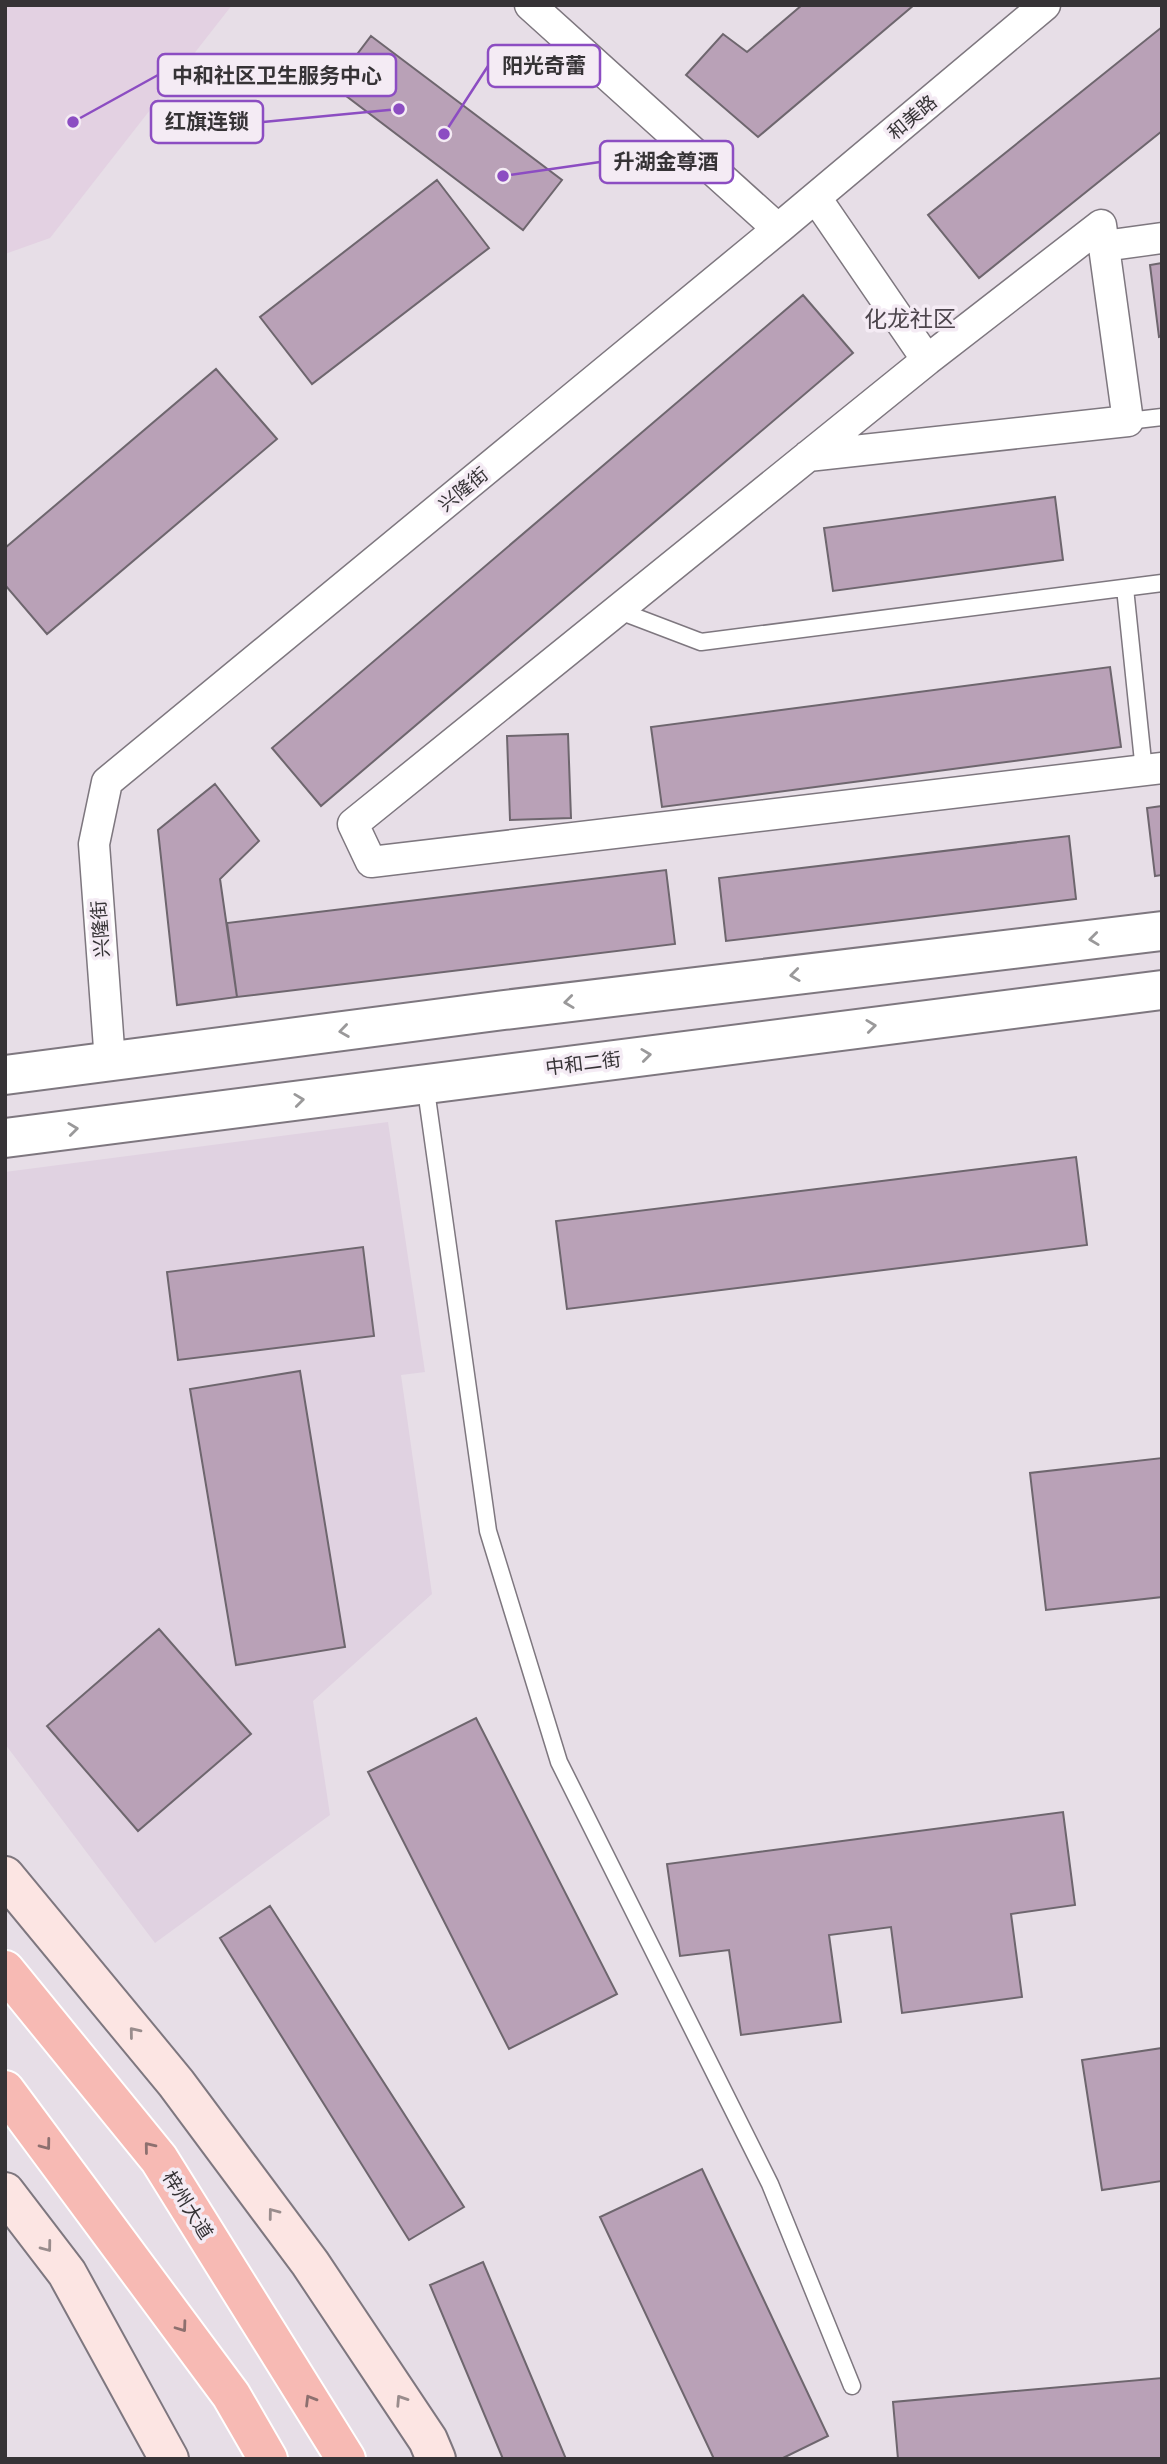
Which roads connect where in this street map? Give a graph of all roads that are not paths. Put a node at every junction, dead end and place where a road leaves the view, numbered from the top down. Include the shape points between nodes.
1 (530, 5) edge
2 (1045, 5) edge
3 (816, 198) junction
4 (778, 229) junction
5 (1162, 238) edge
6 (1104, 246) junction
7 (927, 360) junction
8 (1162, 417) edge
9 (1128, 421) junction
10 (808, 456) junction
11 (1162, 583) edge
12 (1125, 588) junction
13 (617, 610) junction
14 (1153, 770) edge
15 (1162, 930) edge
16 (1162, 990) edge
17 (110, 1062) junction
18 (5, 1075) edge
19 (425, 1083) junction
20 (5, 1138) edge
21 (5, 1876) edge
22 (5, 1970) edge
23 (5, 2090) edge
24 (5, 2192) edge
25 (852, 2386) dead end
26 (169, 2459) edge
27 (268, 2459) edge
28 (346, 2459) edge
29 (436, 2459) edge

1 - 4 street
2 - 3 street, 和美路
3 - 4 street, 和美路
3 - 7 street
4 - 17 street, 兴隆街 via 107,782 94,844
5 - 6 street
6 - 7 street via 1101,225
6 - 9 street
7 - 10 street
8 - 9 lane
9 - 10 street
10 - 13 street
11 - 12 lane
12 - 13 lane via 701,642
12 - 14 lane
13 - 14 street via 354,824 371,862
15 -> 17 street
19 -> 16 street, 中和二街
17 - 18 street
20 -> 19 street, 中和二街
19 - 25 lane via 488,1531 559,1762 769,2184
29 -> 21 main road via 428,2440 310,2263 176,2083
28 -> 22 highway, 梓州大道 via 159,2159
23 -> 27 highway via 231,2395
24 -> 26 main road via 67,2273

